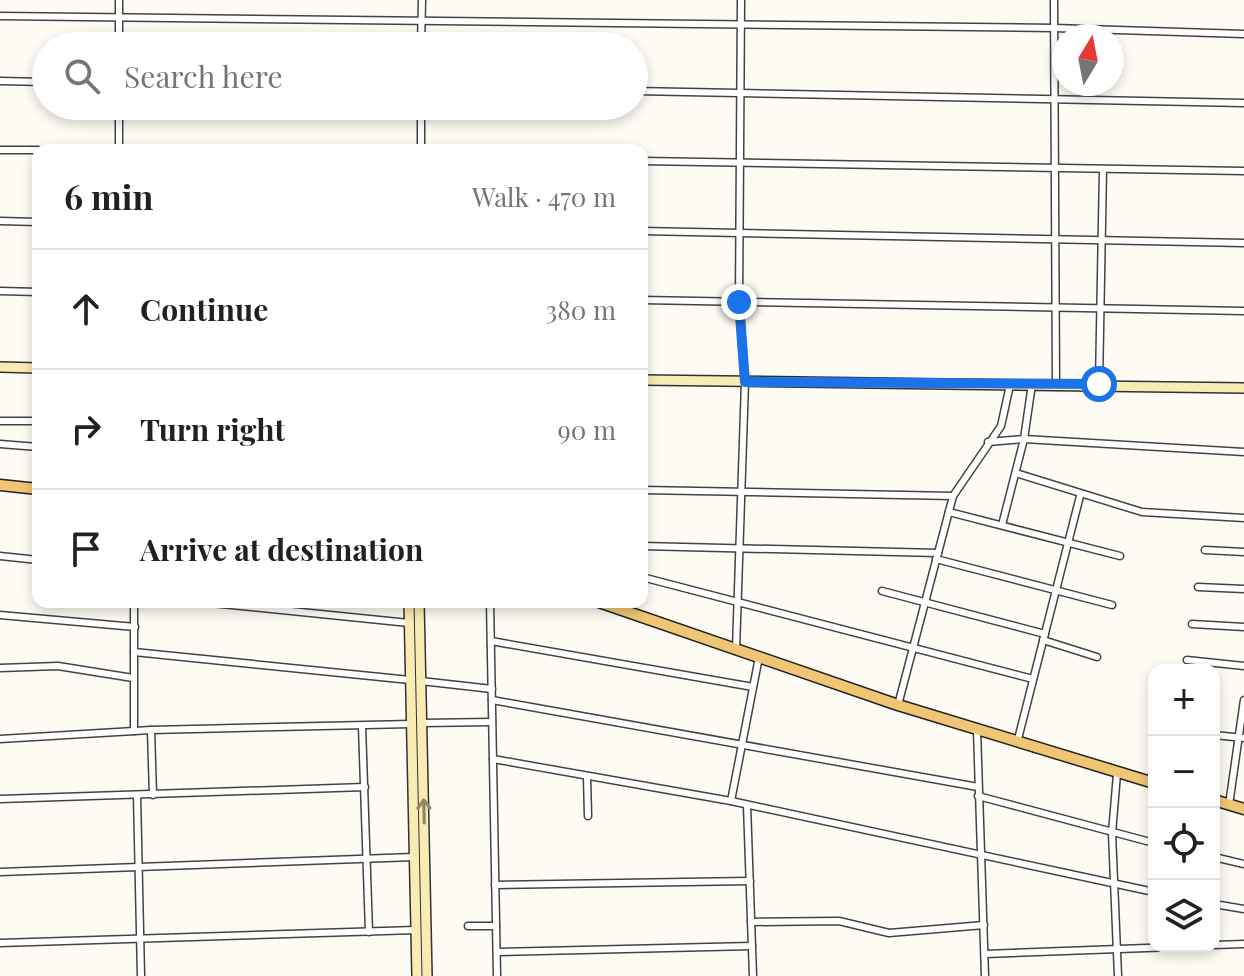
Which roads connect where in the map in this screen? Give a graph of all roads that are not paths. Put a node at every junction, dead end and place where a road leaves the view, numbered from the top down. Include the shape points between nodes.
1 (119, 0) edge
2 (422, 0) edge
3 (741, 0) edge
4 (1054, 0) edge
5 (0, 16) edge
6 (119, 18) junction
7 (421, 19) junction
8 (741, 24) junction
9 (1054, 24) edge
10 (1052, 28) edge
11 (1124, 30) edge
12 (119, 32) edge
13 (421, 32) edge
14 (1244, 34) edge
15 (0, 81) edge
16 (32, 82) edge
17 (648, 91) edge
18 (740, 94) junction
19 (1054, 97) junction
20 (1244, 103) edge
21 (119, 120) edge
22 (421, 120) edge
23 (119, 144) edge
24 (421, 144) edge
25 (0, 150) edge
26 (32, 150) edge
27 (648, 161) edge
28 (740, 163) junction
29 (1055, 168) junction
30 (1103, 169) junction
31 (1244, 171) edge
32 (0, 221) edge
33 (32, 222) edge
34 (648, 231) edge
35 (739, 232) junction
36 (1055, 238) junction
37 (1102, 239) junction
38 (1244, 243) edge
39 (0, 291) edge
40 (32, 292) edge
41 (648, 300) edge
42 (739, 302) junction
43 (1055, 308) junction
44 (1100, 309) junction
45 (1244, 311) edge
46 (0, 367) edge
47 (32, 368) edge
48 (648, 380) edge
49 (745, 382) junction
50 (1032, 384) junction
51 (1056, 384) junction
52 (1099, 384) junction
53 (1010, 385) junction
54 (1244, 388) edge
55 (0, 421) edge
56 (32, 421) edge
57 (1024, 439) junction
58 (987, 442) junction
59 (0, 444) edge
60 (32, 447) edge
61 (1244, 452) edge
62 (1016, 473) junction
63 (0, 485) edge
64 (32, 488) edge
65 (648, 490) edge
66 (742, 492) junction
67 (953, 496) junction
68 (1080, 496) junction
69 (949, 512) junction
70 (1244, 518) edge
71 (1002, 525) junction
72 (1068, 544) junction
73 (648, 546) edge
74 (741, 550) junction
75 (1205, 550) dead end
76 (1244, 552) edge
77 (0, 556) edge
78 (937, 556) junction
79 (1120, 556) dead end
80 (32, 559) edge
81 (648, 579) edge
82 (1198, 587) dead end
83 (1244, 589) edge
84 (1056, 590) junction
85 (882, 591) dead end
86 (738, 602) junction
87 (925, 602) junction
88 (1112, 605) dead end
89 (134, 608) edge
90 (260, 608) edge
91 (409, 608) edge
92 (419, 608) edge
93 (490, 608) edge
94 (616, 608) edge
95 (0, 615) edge
96 (409, 623) junction
97 (1192, 624) dead end
98 (135, 627) junction
99 (1244, 627) edge
100 (1044, 637) junction
101 (491, 641) junction
102 (912, 648) junction
103 (736, 649) junction
104 (134, 652) junction
105 (759, 657) junction
106 (1097, 657) dead end
107 (1187, 660) dead end
108 (1244, 666) edge
109 (0, 668) edge
110 (133, 678) junction
111 (1033, 679) junction
112 (415, 680) junction
113 (753, 687) junction
114 (492, 689) junction
115 (492, 700) junction
116 (1244, 702) edge
117 (898, 705) junction
118 (492, 722) junction
119 (422, 723) junction
120 (411, 724) junction
121 (362, 726) junction
122 (151, 730) junction
123 (977, 730) junction
124 (134, 731) junction
125 (1220, 736) edge
126 (1241, 738) edge
127 (0, 739) edge
128 (1017, 743) junction
129 (742, 745) junction
130 (493, 759) junction
131 (1117, 774) junction
132 (587, 776) junction
133 (1148, 782) edge
134 (365, 787) junction
135 (978, 787) junction
136 (137, 795) junction
137 (153, 795) junction
138 (978, 796) junction
139 (0, 799) edge
140 (731, 801) junction
141 (1220, 802) edge
142 (747, 805) junction
143 (1229, 805) junction
144 (1244, 809) edge
145 (588, 816) dead end
146 (1112, 833) junction
147 (1148, 842) edge
148 (981, 852) junction
149 (367, 857) junction
150 (414, 857) junction
151 (1220, 858) edge
152 (1244, 864) edge
153 (138, 865) junction
154 (0, 872) edge
155 (750, 881) junction
156 (495, 885) junction
157 (1114, 885) junction
158 (1148, 891) edge
159 (1220, 905) edge
160 (1244, 909) edge
161 (751, 922) junction
162 (984, 925) junction
163 (468, 926) dead end
164 (496, 926) junction
165 (416, 930) junction
166 (369, 932) junction
167 (140, 939) junction
168 (0, 943) edge
169 (1244, 944) edge
170 (1220, 945) edge
171 (752, 946) junction
172 (1148, 949) edge
173 (1117, 950) junction
174 (497, 952) junction
175 (985, 954) junction
176 (141, 976) edge
177 (417, 976) edge
178 (427, 976) edge
179 (497, 976) edge
180 (753, 976) edge
181 (985, 976) edge
182 (1118, 976) edge

1 - 6 street
2 - 7 street
3 - 8 street
4 - 9 street
5 - 6 street
6 - 7 street
6 - 12 street
7 - 8 street
7 - 13 street
8 - 10 street
8 - 18 street
11 - 14 street
15 - 16 street
17 - 18 street
18 - 19 street
18 - 28 street
19 - 20 street
19 - 29 street
21 - 23 street
22 - 24 street
25 - 26 street
27 - 28 street
28 - 29 street
28 - 35 street
29 - 30 street
29 - 36 street
30 - 31 street
30 - 37 street
32 - 33 street
34 - 35 street
35 - 36 street
35 - 42 street
36 - 37 street
36 - 43 street
37 - 38 street
37 - 44 street
39 - 40 street
41 - 42 street
42 - 43 street
42 - 49 street
43 - 44 street
43 - 51 street
44 - 45 street
44 - 52 street
46 - 47 street
48 - 49 street
49 - 53 street
49 - 66 street
50 - 51 street
50 - 53 street
50 - 57 street
51 - 52 street
52 - 54 street
53 - 58 street via 1001,426
55 - 56 street
57 - 58 street
57 - 61 street
57 - 62 street
58 - 67 street
59 - 60 street
62 - 68 street
62 - 71 street
63 - 64 main road
65 - 66 street
66 - 67 street
66 - 74 street
67 - 69 street
68 - 70 street via 1142,512
68 - 72 street
69 - 71 street
69 - 78 street
71 - 72 street
72 - 79 street
72 - 84 street
73 - 74 street
74 - 78 street
74 - 86 street
75 - 76 street
77 - 80 street
78 - 84 street
78 - 87 street
81 - 86 street
82 - 83 street
84 - 88 street
84 - 100 street
85 - 87 street
86 - 102 street
86 - 103 street
87 - 100 street
87 - 102 street
89 - 98 street
90 - 96 street
91 - 96 street
92 - 112 street
93 - 101 street
94 - 103 main road
95 - 98 street
96 - 112 street
97 - 99 street
98 - 104 street
100 - 106 street
100 - 111 street
101 - 113 street
101 - 114 street
102 - 111 street
102 - 117 street
103 - 105 main road
104 - 110 street
104 - 112 street
105 - 113 street
105 - 117 main road
107 - 108 street
109 - 110 street via 58,666
110 - 124 street
111 - 128 street
112 - 114 street
112 - 119 street
112 - 120 street
113 - 129 street
114 - 115 street
115 - 118 street
115 - 129 street
116 - 126 street
117 - 123 main road
118 - 119 street
118 - 130 street
178 -> 119 street
120 - 121 street
120 - 150 street
121 - 122 street
121 - 134 street
122 - 124 street
122 - 137 street
123 - 128 main road
123 - 135 street
124 - 127 street
125 - 126 street
126 - 143 street
128 - 131 main road
129 - 135 street
129 - 140 street
130 - 132 street
130 - 156 street
131 - 133 main road
131 - 146 street
132 - 140 street
132 - 145 street
134 - 137 street
134 - 149 street
135 - 138 street
136 - 137 street
136 - 139 street
136 - 153 street
138 - 146 street
138 - 148 street
140 - 142 street
141 - 143 main road
142 - 148 street
142 - 155 street
143 - 144 main road
146 - 147 street
146 - 157 street
148 - 157 street
148 - 162 street
149 - 150 street
149 - 153 street
149 - 166 street
150 - 165 street
151 - 152 street
153 - 154 street
153 - 167 street
155 - 156 street
155 - 161 street
156 - 164 street
157 - 158 street
157 - 173 street
159 - 160 street
161 - 162 street via 839,921 889,933
161 - 171 street
162 - 175 street
163 - 164 street
164 - 174 street
165 - 166 street
165 - 177 street
166 - 167 street
167 - 168 street
167 - 176 street
169 - 170 street
171 - 174 street
171 - 180 street
172 - 173 street
173 - 175 street
173 - 182 street
174 - 179 street
175 - 181 street

